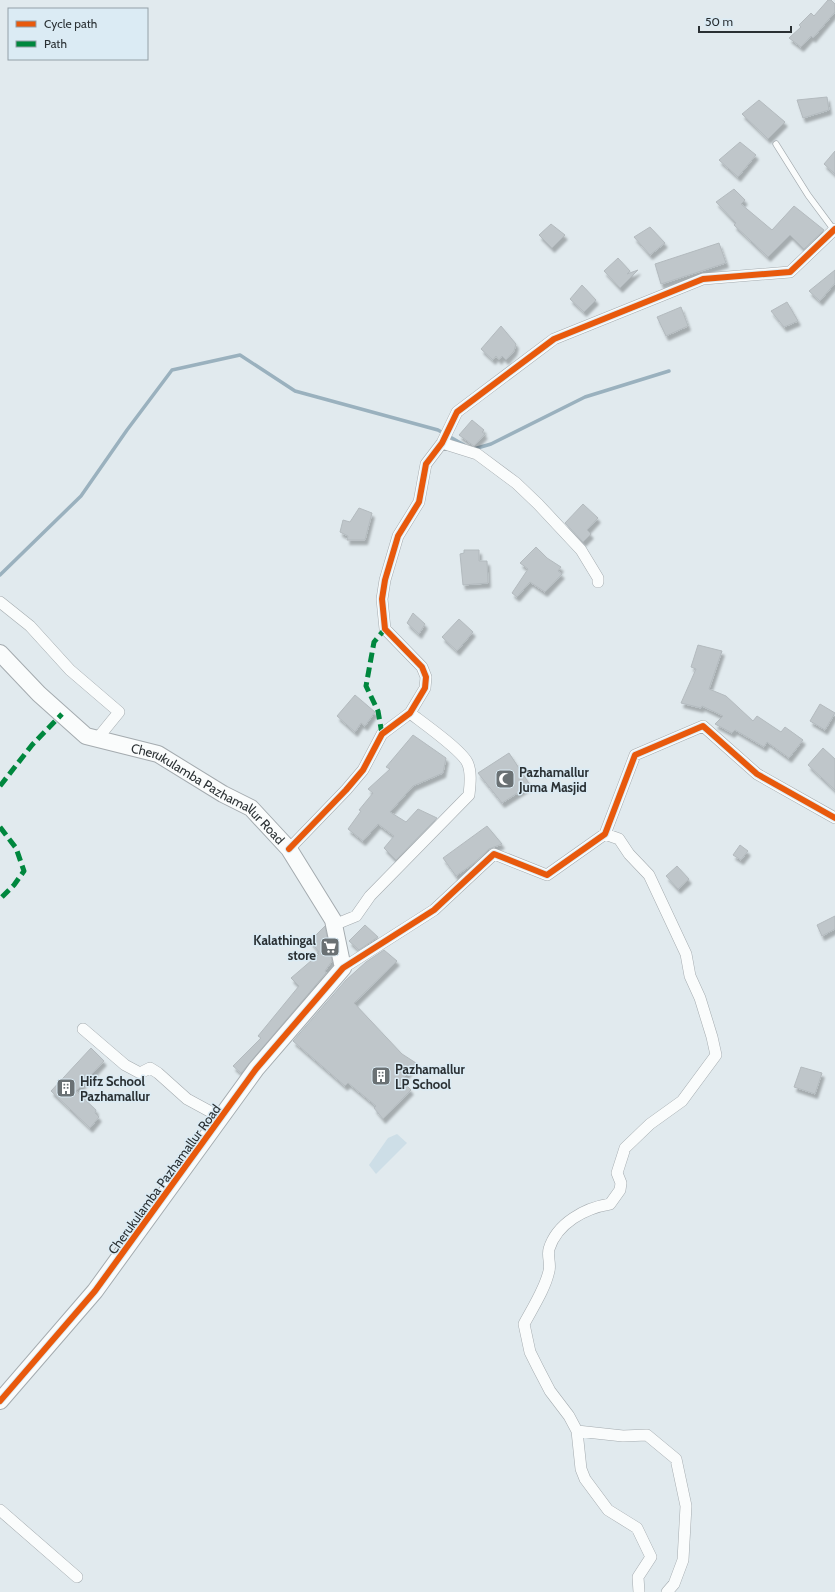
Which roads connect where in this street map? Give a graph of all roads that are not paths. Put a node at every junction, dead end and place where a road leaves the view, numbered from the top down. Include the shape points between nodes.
1 (776, 144) dead end
2 (834, 230) edge
3 (443, 442) junction
4 (598, 582) dead end
5 (0, 602) edge
6 (0, 653) edge
7 (410, 713) junction
8 (97, 739) junction
9 (835, 818) edge
10 (605, 834) junction
11 (289, 849) junction
12 (334, 925) junction
13 (343, 968) junction
14 (84, 1029) dead end
15 (222, 1118) junction
16 (0, 1401) edge
17 (577, 1432) junction
18 (0, 1510) edge
19 (77, 1577) dead end
20 (639, 1592) edge
21 (667, 1592) edge

1 - 2 lane
2 - 3 street via 790,272 703,279 554,339 457,412
3 - 4 street via 477,454 516,483 581,550
3 - 7 street via 426,464 419,502 398,536 382,599 385,629 422,667 426,677 425,688
5 - 8 street via 30,626 70,670 119,712
6 - 8 street, Cherukulamba Pazhamallur Road via 39,694 86,736
7 - 11 street via 382,734 363,770
7 - 12 street via 467,762 469,796 370,896 356,916
8 - 11 street, Cherukulamba Pazhamallur Road via 158,754 251,808
9 - 10 street via 758,774 703,726 635,755
10 - 13 street via 548,875 494,854 434,910
10 - 17 street via 619,839 649,875 686,954 690,976 700,998 716,1055 682,1101 650,1124 625,1148 617,1173 621,1183 620,1190 610,1204 594,1207 574,1217 556,1234 548,1251 549,1270 524,1324 530,1352 550,1391 569,1416
11 - 12 street, Cherukulamba Pazhamallur Road
12 - 13 street, Cherukulamba Pazhamallur Road
13 - 15 street, Cherukulamba Pazhamallur Road via 256,1069
14 - 15 street via 125,1065 140,1073 150,1068 154,1070 187,1099
15 - 16 street, Cherukulamba Pazhamallur Road via 95,1291
17 - 20 street via 585,1479 608,1510 637,1528 651,1556 638,1577
17 - 21 street via 646,1435 676,1459 686,1506 683,1560 674,1584
18 - 19 street

